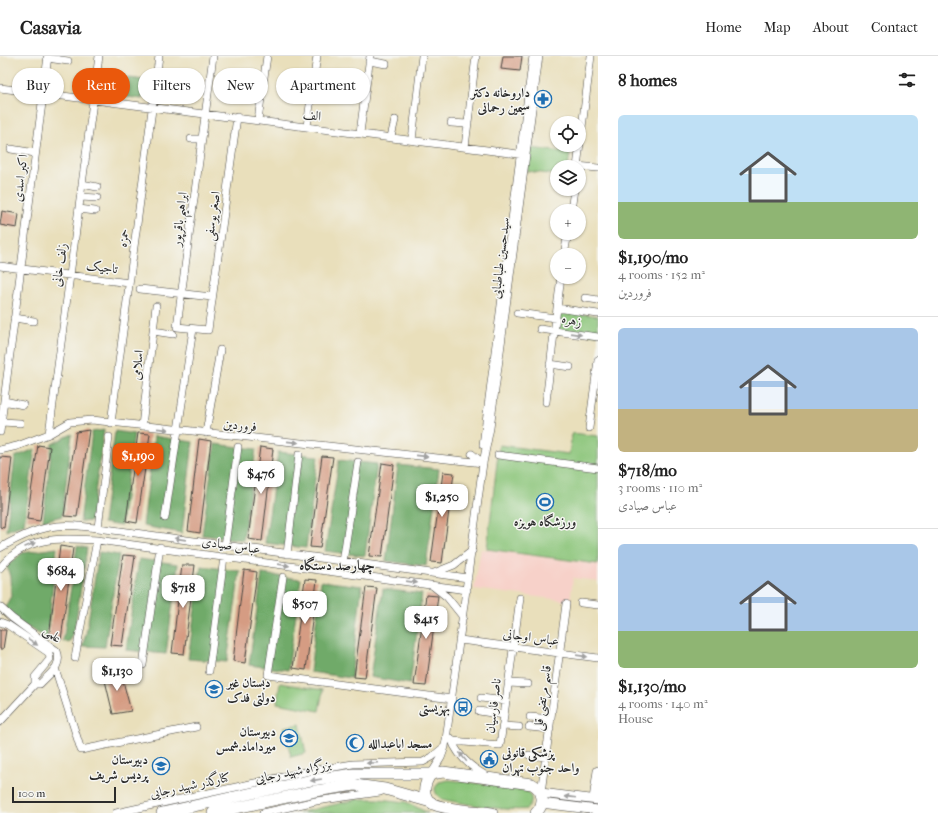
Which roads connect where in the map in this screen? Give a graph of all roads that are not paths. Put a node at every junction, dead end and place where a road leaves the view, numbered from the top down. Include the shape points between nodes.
1 (99, 56) edge
2 (159, 56) edge
3 (213, 56) edge
4 (266, 56) edge
5 (317, 56) edge
6 (422, 56) edge
7 (476, 56) edge
8 (533, 56) edge
9 (539, 56) edge
10 (591, 56) edge
11 (48, 57) edge
12 (370, 59) edge
13 (68, 61) dead end
14 (386, 64) dead end
15 (46, 68) edge
16 (98, 68) edge
17 (0, 88) edge
18 (12, 89) edge
19 (130, 103) edge
20 (42, 104) edge
21 (93, 104) edge
22 (152, 106) junction
23 (205, 113) junction
24 (237, 118) junction
25 (258, 120) junction
26 (395, 120) dead end
27 (451, 123) dead end
28 (467, 124) junction
29 (307, 126) junction
30 (360, 133) junction
31 (391, 137) junction
32 (191, 139) dead end
33 (201, 139) junction
34 (412, 140) junction
35 (465, 147) junction
36 (11, 149) dead end
37 (35, 153) junction
38 (523, 154) junction
39 (578, 160) edge
40 (586, 167) edge
41 (598, 168) edge
42 (82, 184) junction
43 (97, 187) dead end
44 (80, 197) junction
45 (97, 198) dead end
46 (79, 209) junction
47 (95, 211) dead end
48 (0, 266) edge
49 (21, 268) junction
50 (70, 275) junction
51 (129, 283) junction
52 (560, 284) edge
53 (140, 289) dead end
54 (181, 294) junction
55 (212, 297) junction
56 (585, 298) dead end
57 (598, 300) edge
58 (156, 306) dead end
59 (557, 308) junction
60 (517, 313) dead end
61 (598, 314) edge
62 (14, 318) junction
63 (556, 318) junction
64 (34, 321) dead end
65 (193, 329) junction
66 (540, 329) dead end
67 (153, 331) junction
68 (554, 331) junction
69 (173, 334) dead end
70 (598, 337) edge
71 (220, 350) dead end
72 (598, 360) edge
73 (550, 364) junction
74 (570, 366) dead end
75 (4, 401) junction
76 (546, 402) dead end
77 (23, 405) dead end
78 (1, 422) junction
79 (20, 423) dead end
80 (111, 423) junction
81 (142, 426) junction
82 (589, 428) dead end
83 (178, 430) junction
84 (0, 432) edge
85 (206, 433) junction
86 (49, 434) junction
87 (109, 437) dead end
88 (238, 447) dead end
89 (0, 450) edge
90 (299, 454) dead end
91 (472, 454) dead end
92 (498, 455) dead end
93 (358, 462) dead end
94 (483, 463) junction
95 (598, 468) edge
96 (164, 518) dead end
97 (98, 528) junction
98 (97, 540) junction
99 (225, 546) junction
100 (160, 547) junction
101 (0, 548) edge
102 (472, 551) junction
103 (287, 554) junction
104 (224, 557) junction
105 (343, 562) junction
106 (0, 568) edge
107 (432, 574) junction
108 (283, 576) dead end
109 (468, 578) junction
110 (431, 584) junction
111 (467, 590) junction
112 (520, 598) dead end
113 (581, 603) dead end
114 (566, 604) dead end
115 (598, 605) edge
116 (0, 607) edge
117 (463, 617) junction
118 (0, 622) edge
119 (460, 640) junction
120 (513, 647) junction
121 (560, 653) junction
122 (75, 658) dead end
123 (598, 658) edge
124 (50, 659) junction
125 (143, 665) dead end
126 (57, 666) junction
127 (209, 671) dead end
128 (508, 683) junction
129 (35, 684) junction
130 (528, 684) dead end
131 (482, 698) dead end
132 (452, 699) junction
133 (506, 701) junction
134 (479, 711) dead end
135 (504, 715) junction
136 (530, 717) dead end
137 (551, 719) junction
138 (0, 722) edge
139 (448, 726) junction
140 (503, 726) junction
141 (196, 727) dead end
142 (519, 727) dead end
143 (529, 727) dead end
144 (550, 729) junction
145 (452, 741) junction
146 (445, 747) junction
147 (529, 755) dead end
148 (546, 757) junction
149 (598, 771) edge
150 (408, 774) junction
151 (431, 774) junction
152 (491, 778) junction
153 (405, 794) junction
154 (596, 800) edge
155 (431, 802) junction
156 (541, 804) edge
157 (598, 810) edge
158 (584, 811) edge
159 (116, 813) edge
160 (162, 813) edge
161 (213, 813) edge
162 (263, 813) edge
163 (492, 813) edge

1 - 16 street, زلف خانی
2 - 22 street, حمزه
3 - 23 street, ابراهیم باقرپور
4 - 25 street
5 - 29 street
6 - 34 street
7 - 28 street
8 - 38 street, سیدحسین طباطبایی
9 - 38 street, سیدحسین طباطبایی
10 - 39 street
11 - 13 street
11 - 15 street, اکبر اسدی
12 - 14 street
12 - 30 street
17 - 18 street, الف
19 - 22 street, الف
20 - 37 street, اکبر اسدی
21 - 42 street, زلف خانی
22 - 23 street, الف
22 - 51 street, حمزه
23 - 24 street, الف
23 - 33 street, ابراهیم باقرپور
24 - 25 street, الف
24 - 55 street, اصغر یوسفی
25 - 29 street, الف
26 - 31 street
27 - 28 street
28 - 35 street
29 - 30 street, الف
30 - 31 street, الف
31 - 34 street, الف
32 - 33 street
33 - 54 street, ابراهیم باقرپور
34 - 35 street, الف
35 - 38 street, الف
36 - 37 street
37 - 49 street, اکبر اسدی
38 - 94 street, سیدحسین طباطبایی
40 - 41 street
42 - 43 street
42 - 44 street, زلف خانی
44 - 45 street
44 - 46 street, زلف خانی
46 - 47 street
46 - 50 street, زلف خانی
48 - 49 street, تاجیک
49 - 50 street, تاجیک
49 - 62 street, اکبر اسدی
50 - 51 street, تاجیک
50 - 86 street, زلف خانی
51 - 80 street, حمزه
52 - 59 street
53 - 54 street
54 - 55 street
54 - 65 street, ابراهیم باقرپور via 177,327
55 - 65 street, اصغر یوسفی via 208,330
56 - 57 street
58 - 67 street, اسلامی
59 - 61 street, زهره
59 - 63 street, زهره
60 - 63 street
62 - 64 street
62 - 75 street, اکبر اسدی
63 - 68 street, زهره
65 - 83 street
66 - 68 street
67 - 69 street
67 - 81 street, اسلامی
68 -> 70 street, زهره
68 - 73 street
71 - 85 street
72 - 82 street
73 - 74 street
73 - 76 street
75 - 77 street
75 - 78 street, اکبر اسدی
78 - 79 street
78 - 84 street, اکبر اسدی
80 - 81 street, فروردین
80 - 86 street, فروردین via 78,421 63,425
81 -> 83 street, فروردین
83 - 85 street, فروردین
83 - 96 street
85 -> 94 street, فروردین
86 - 89 street, فروردین
87 - 97 street
88 - 99 street
90 - 103 street
91 - 94 street
92 - 95 street
93 - 105 street
94 - 102 street, سیدحسین طباطبایی
99 -> 97 street, عباس صیادی
97 - 101 street, عباس صیادی via 58,526 43,529
98 - 100 street, عباس صیادی
106 -> 98 street, عباس صیادی via 10,556 30,544 63,538
98 - 122 street
99 - 103 street, عباس صیادی
100 - 104 street, عباس صیادی
100 - 125 street
102 - 107 street via 454,564
102 - 109 street, سیدحسین طباطبایی
103 - 105 street, عباس صیادی
104 -> 110 street, عباس صیادی
104 - 127 street
105 - 107 street, عباس صیادی
107 - 109 street, عباس صیادی
108 - 132 street via 268,675
109 - 111 street, سیدحسین طباطبایی
110 - 111 street, عباس صیادی
110 - 117 street
111 - 117 street, سیدحسین طباطبایی
112 - 120 street, ناصر فارسیان
113 - 115 street
114 - 121 street, قاسم مرتضی قلی
116 - 126 street, علمی via 57,651 60,658
117 - 119 street, سیدحسین طباطبایی
118 -> 124 street, علمی via 49,653
119 - 120 street, عباس اوجانی
119 - 132 street, سیدحسین طباطبایی
120 - 121 street, عباس اوجانی
120 - 128 street, ناصر فارسیان
121 -> 123 street, عباس اوجانی
121 - 137 street, قاسم مرتضی قلی
124 - 126 street
124 - 129 street, علمی via 35,677
126 - 129 street via 40,684
126 - 141 street, علمی via 81,750
128 - 130 street
128 - 133 street, ناصر فارسیان
129 - 138 street
131 - 133 street
132 - 139 street, سیدحسین طباطبایی
133 - 135 street, ناصر فارسیان
134 - 135 street
135 - 140 street, ناصر فارسیان
136 - 137 street
137 - 144 street, قاسم مرتضی قلی
139 - 145 street
139 - 146 street, سیدحسین طباطبایی
140 - 142 street
140 - 145 street, ناصر فارسیان via 500,745
143 - 144 street
144 - 148 street, قاسم مرتضی قلی
152 -> 145 street via 466,762
146 - 151 street, سیدحسین طباطبایی
146 -> 159 street, کنارگذر شهید رجایی via 423,762 353,764 310,771
147 - 148 street
148 - 156 street, قاسم مرتضی قلی
149 - 154 main road
150 - 151 highway, بزرگراه شهید رجایی
150 - 153 highway via 416,777 421,783 420,792
150 -> 160 highway, بزرگراه شهید رجایی via 354,774 312,780
151 - 152 highway, بزرگراه شهید رجایی via 444,772
151 - 155 highway via 425,790 426,797
152 - 156 highway, بزرگراه شهید رجایی via 532,784 538,788
153 - 155 highway, بزرگراه شهید رجایی
153 - 161 highway, بزرگراه شهید رجایی via 369,786 334,788
153 - 162 street via 380,792 354,795
154 -> 156 main road
155 - 163 highway, بزرگراه شهید رجایی
156 - 158 main road
157 - 158 main road

